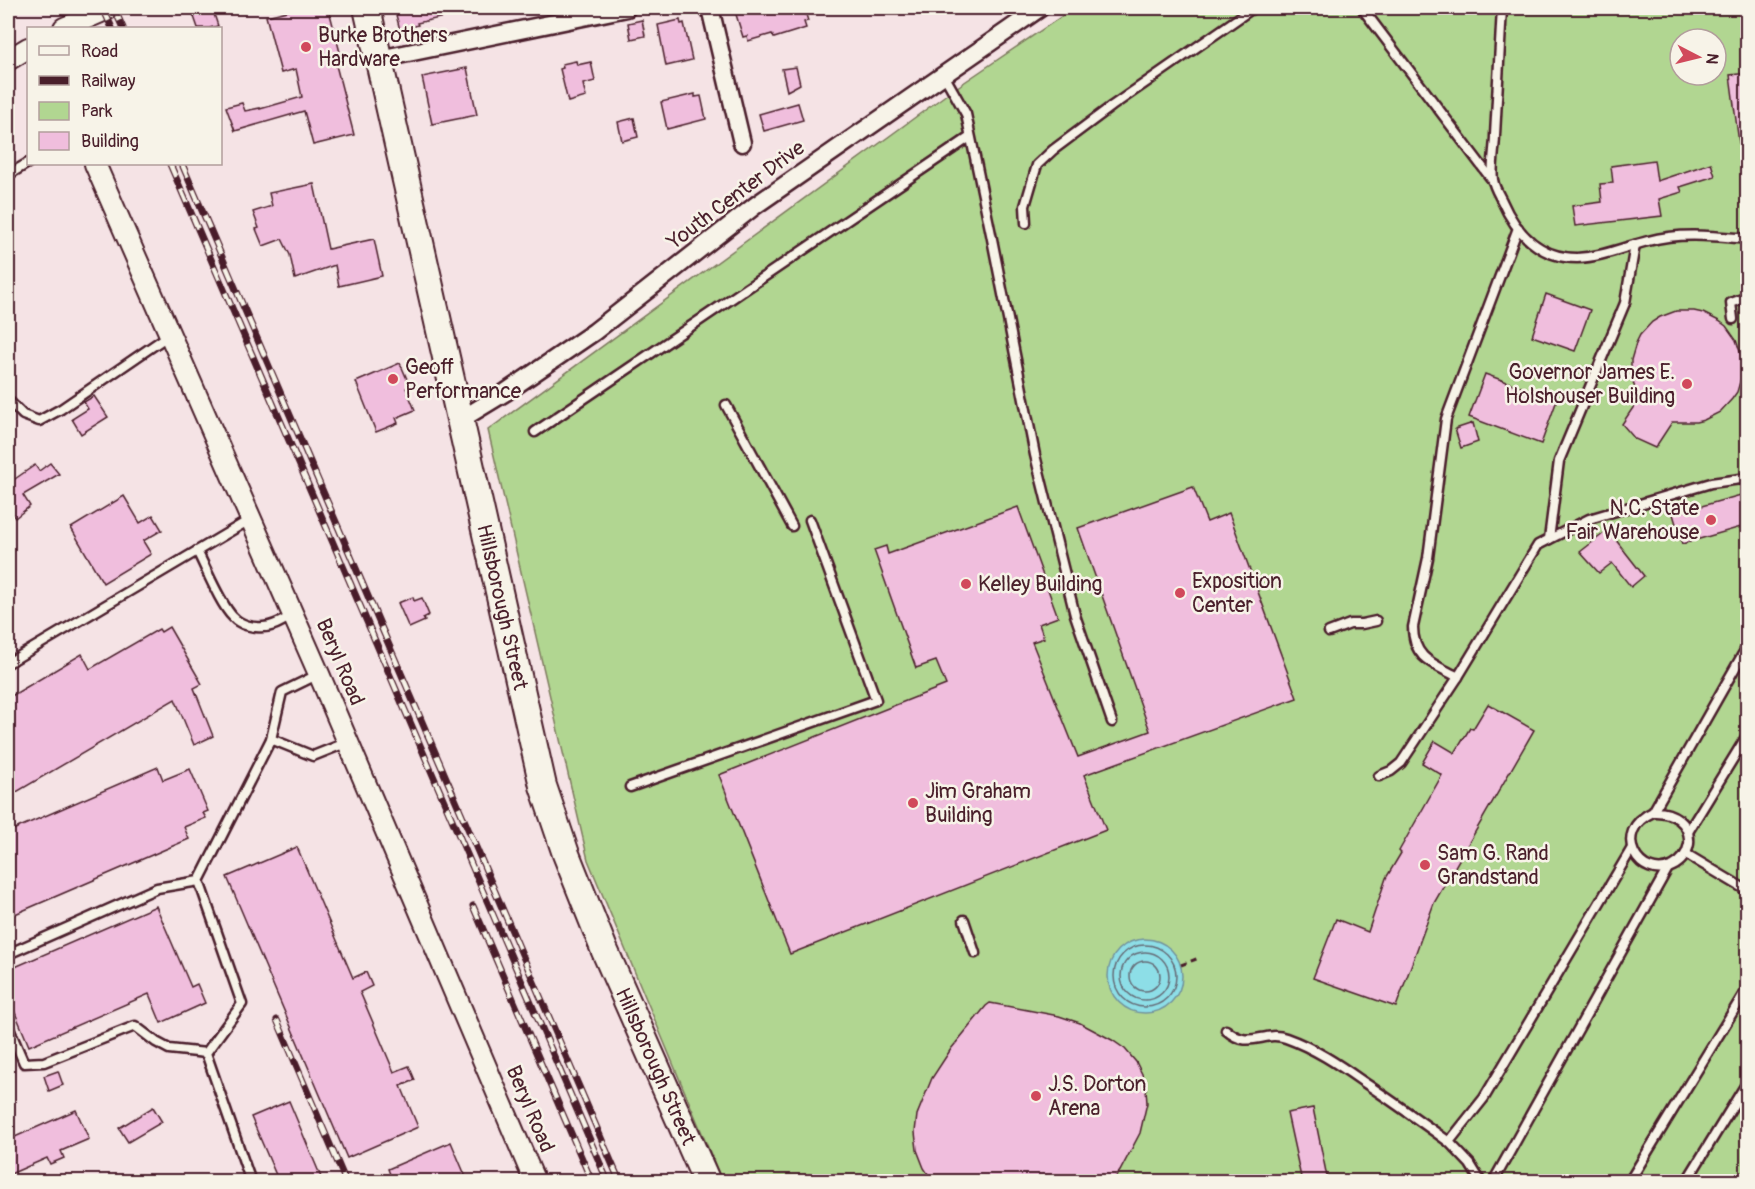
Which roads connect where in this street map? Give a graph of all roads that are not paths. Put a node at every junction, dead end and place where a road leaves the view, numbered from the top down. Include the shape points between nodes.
1 (110, 8) edge
2 (367, 8) edge
3 (627, 8) edge
4 (710, 8) edge
5 (1040, 8) edge
6 (1252, 8) edge
7 (1362, 8) edge
8 (1502, 8) edge
9 (66, 27) edge
10 (27, 49) edge
11 (379, 59) junction
12 (8, 60) edge
13 (944, 75) junction
14 (970, 137) junction
15 (742, 143) dead end
16 (27, 164) edge
17 (95, 165) edge
18 (8, 175) edge
19 (1493, 181) junction
20 (1026, 223) dead end
21 (1518, 228) junction
22 (1748, 239) edge
23 (1635, 245) junction
24 (1748, 297) edge
25 (1733, 319) dead end
26 (171, 334) junction
27 (8, 400) edge
28 (726, 405) dead end
29 (460, 420) junction
30 (535, 432) dead end
31 (1748, 478) edge
32 (252, 518) junction
33 (810, 520) dead end
34 (792, 526) dead end
35 (1549, 539) junction
36 (197, 551) junction
37 (294, 614) junction
38 (1376, 621) dead end
39 (1329, 632) dead end
40 (1748, 645) edge
41 (8, 663) edge
42 (320, 674) junction
43 (1458, 677) junction
44 (1112, 722) dead end
45 (1748, 734) edge
46 (271, 739) junction
47 (348, 741) junction
48 (1379, 776) dead end
49 (630, 788) dead end
50 (1653, 812) junction
51 (1688, 832) junction
52 (1632, 848) junction
53 (1686, 854) junction
54 (1668, 868) junction
55 (199, 881) junction
56 (1748, 891) edge
57 (964, 920) dead end
58 (975, 953) dead end
59 (8, 954) edge
60 (1748, 987) edge
61 (8, 1026) edge
62 (1226, 1030) dead end
63 (206, 1053) junction
64 (1748, 1081) edge
65 (1449, 1142) junction
66 (251, 1182) edge
67 (535, 1182) edge
68 (707, 1182) edge
69 (1481, 1182) edge
70 (1493, 1182) edge
71 (1629, 1182) edge
72 (1686, 1182) edge

1 - 9 street
2 - 11 main road, Hillsborough Street
3 - 11 street
4 - 15 street
5 - 13 street, Youth Center Drive
6 - 20 lane via 1112,106 1037,165 1025,206
7 - 19 lane
8 - 19 lane
10 - 12 street
11 - 29 main road, Hillsborough Street
13 - 14 lane via 966,114
13 - 29 street, Youth Center Drive via 756,205 594,332
14 - 30 lane
14 - 44 lane via 1035,455 1075,615
16 - 18 lane
17 - 26 street, Beryl Road
19 - 21 lane
21 - 23 lane via 1544,252 1576,258
21 - 43 lane via 1446,419 1428,558 1413,627 1415,646 1421,655
22 - 23 lane via 1690,235
23 - 35 lane via 1625,303 1559,461
24 - 25 lane via 1731,303
26 - 27 lane via 61,410 39,420 23,416
26 - 32 street, Beryl Road
28 - 34 lane
29 - 68 main road, Hillsborough Street via 543,786 604,949
31 - 35 lane via 1711,483 1589,519
32 - 36 lane
32 - 37 street, Beryl Road
33 - 49 lane via 876,700
35 - 43 lane via 1538,544
36 - 37 lane via 227,610 240,623 264,627
36 - 41 lane
37 - 42 street, Beryl Road
38 - 39 lane via 1350,624
40 - 50 lane
42 - 46 lane via 282,692
42 - 47 street, Beryl Road
43 - 48 lane via 1401,763
45 - 51 lane
46 - 47 lane via 313,756
46 - 55 lane
47 - 67 street, Beryl Road
50 - 51 lane via 1675,815
50 - 52 lane via 1635,826
51 - 53 lane
52 - 54 lane via 1646,866
52 - 65 lane via 1484,1098
53 - 54 lane
53 - 56 lane
54 - 70 lane
55 - 59 lane via 157,888
55 - 63 lane via 242,1004
57 - 58 lane
60 - 71 lane
61 - 63 lane via 24,1063 44,1062 135,1026 169,1049
62 - 65 lane via 1251,1040 1276,1034 1299,1043 1328,1058
63 - 66 lane
64 - 72 lane
65 - 69 lane

